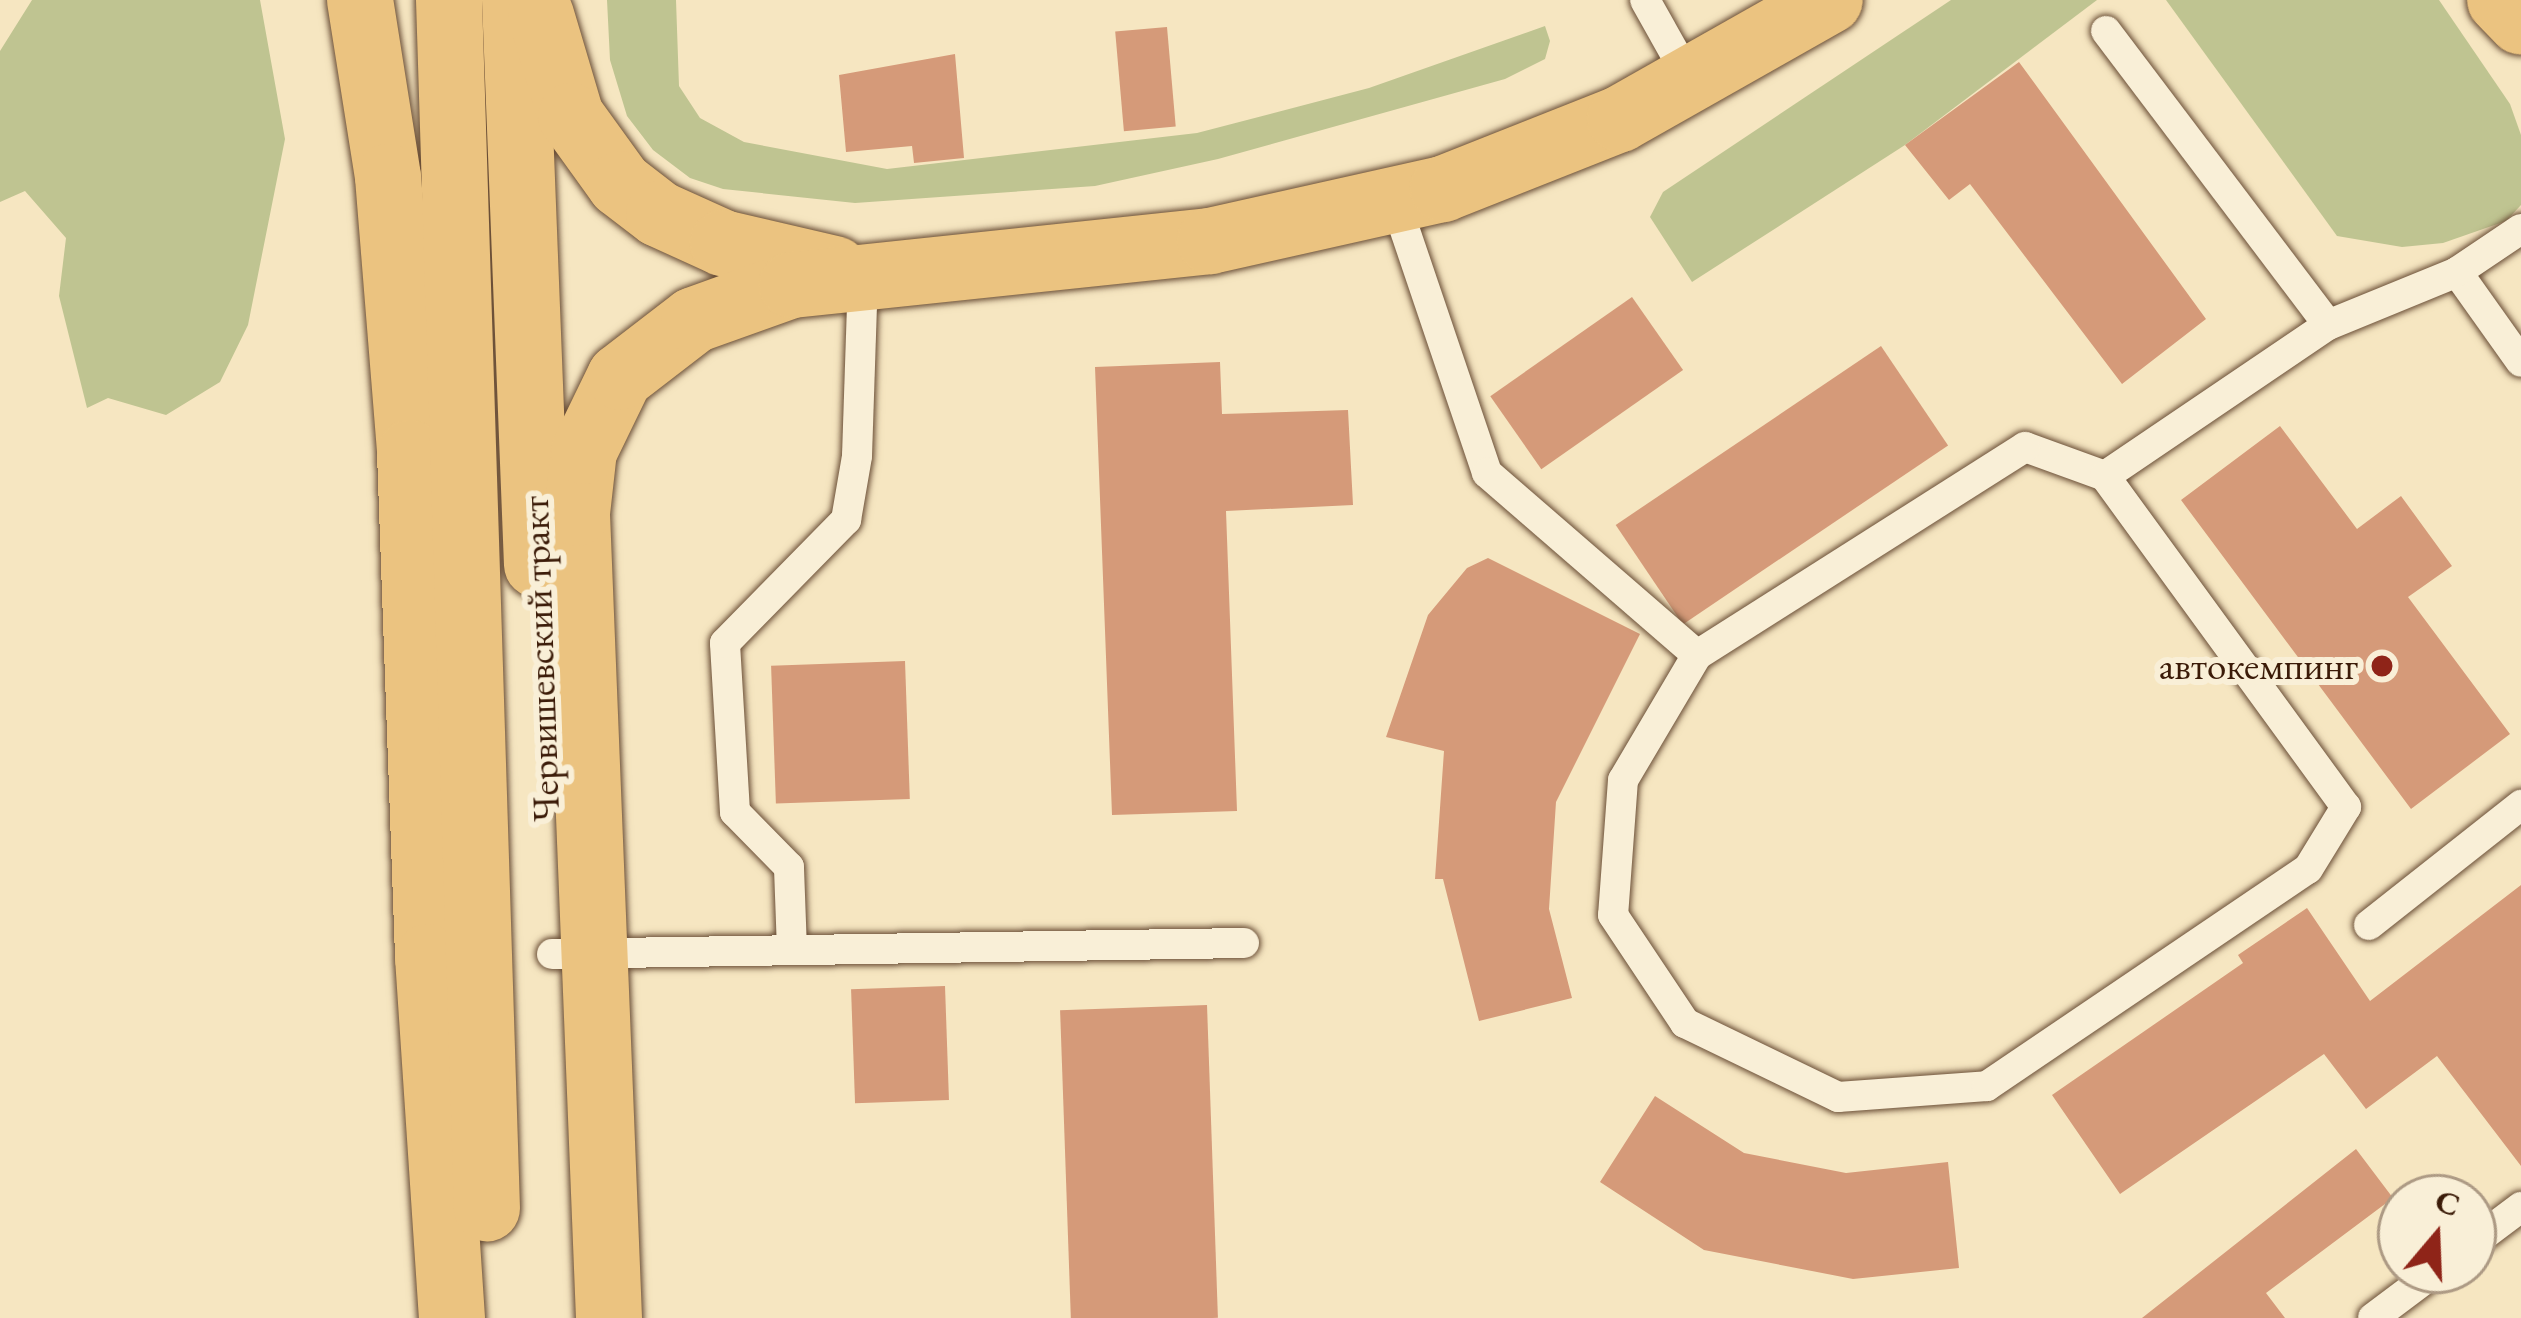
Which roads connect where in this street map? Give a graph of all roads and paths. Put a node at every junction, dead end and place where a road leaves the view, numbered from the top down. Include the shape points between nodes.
1 (360, 0) edge
2 (449, 0) edge
3 (515, 0) edge
4 (538, 0) edge
5 (1645, 0) edge
6 (1830, 0) edge
7 (2500, 0) edge
8 (2521, 22) edge
9 (2106, 32) dead end
10 (1691, 82) junction
11 (1395, 201) junction
12 (2521, 229) edge
13 (2457, 272) junction
14 (863, 275) junction
15 (2328, 326) junction
16 (2521, 362) edge
17 (2105, 476) junction
18 (1697, 655) junction
19 (2521, 805) edge
20 (2369, 925) dead end
21 (1244, 943) dead end
22 (792, 950) junction
23 (574, 955) junction
24 (2405, 1294) edge
25 (452, 1318) edge
26 (489, 1318) edge
27 (562, 1318) edge
28 (609, 1318) edge
29 (2373, 1318) edge

1 - 25 highway via 388,177 410,453 428,957
2 - 26 highway, Червишевский тракт
3 - 23 highway, Червишевский тракт
4 - 14 highway via 548,58 571,116 620,184 659,214 723,243
5 - 10 lane
6 - 10 highway
7 - 8 highway
9 - 15 lane
10 - 11 highway via 1550,152
11 - 14 highway via 1210,241
11 - 18 lane via 1487,473
12 - 13 lane
13 - 15 lane
13 - 16 lane
14 - 22 lane via 857,456 846,520 725,643 735,812 789,866
14 - 23 highway via 792,286 694,320 620,376 592,425 578,536
15 - 17 lane
17 - 18 lane via 2025,447
17 - 18 lane via 2346,807 2308,869 1987,1087 1838,1097 1684,1023 1613,915 1623,780
19 - 20 lane
21 - 22 lane
22 - 23 lane
23 - 27 highway, Червишевский тракт
23 - 28 highway
24 - 29 lane

